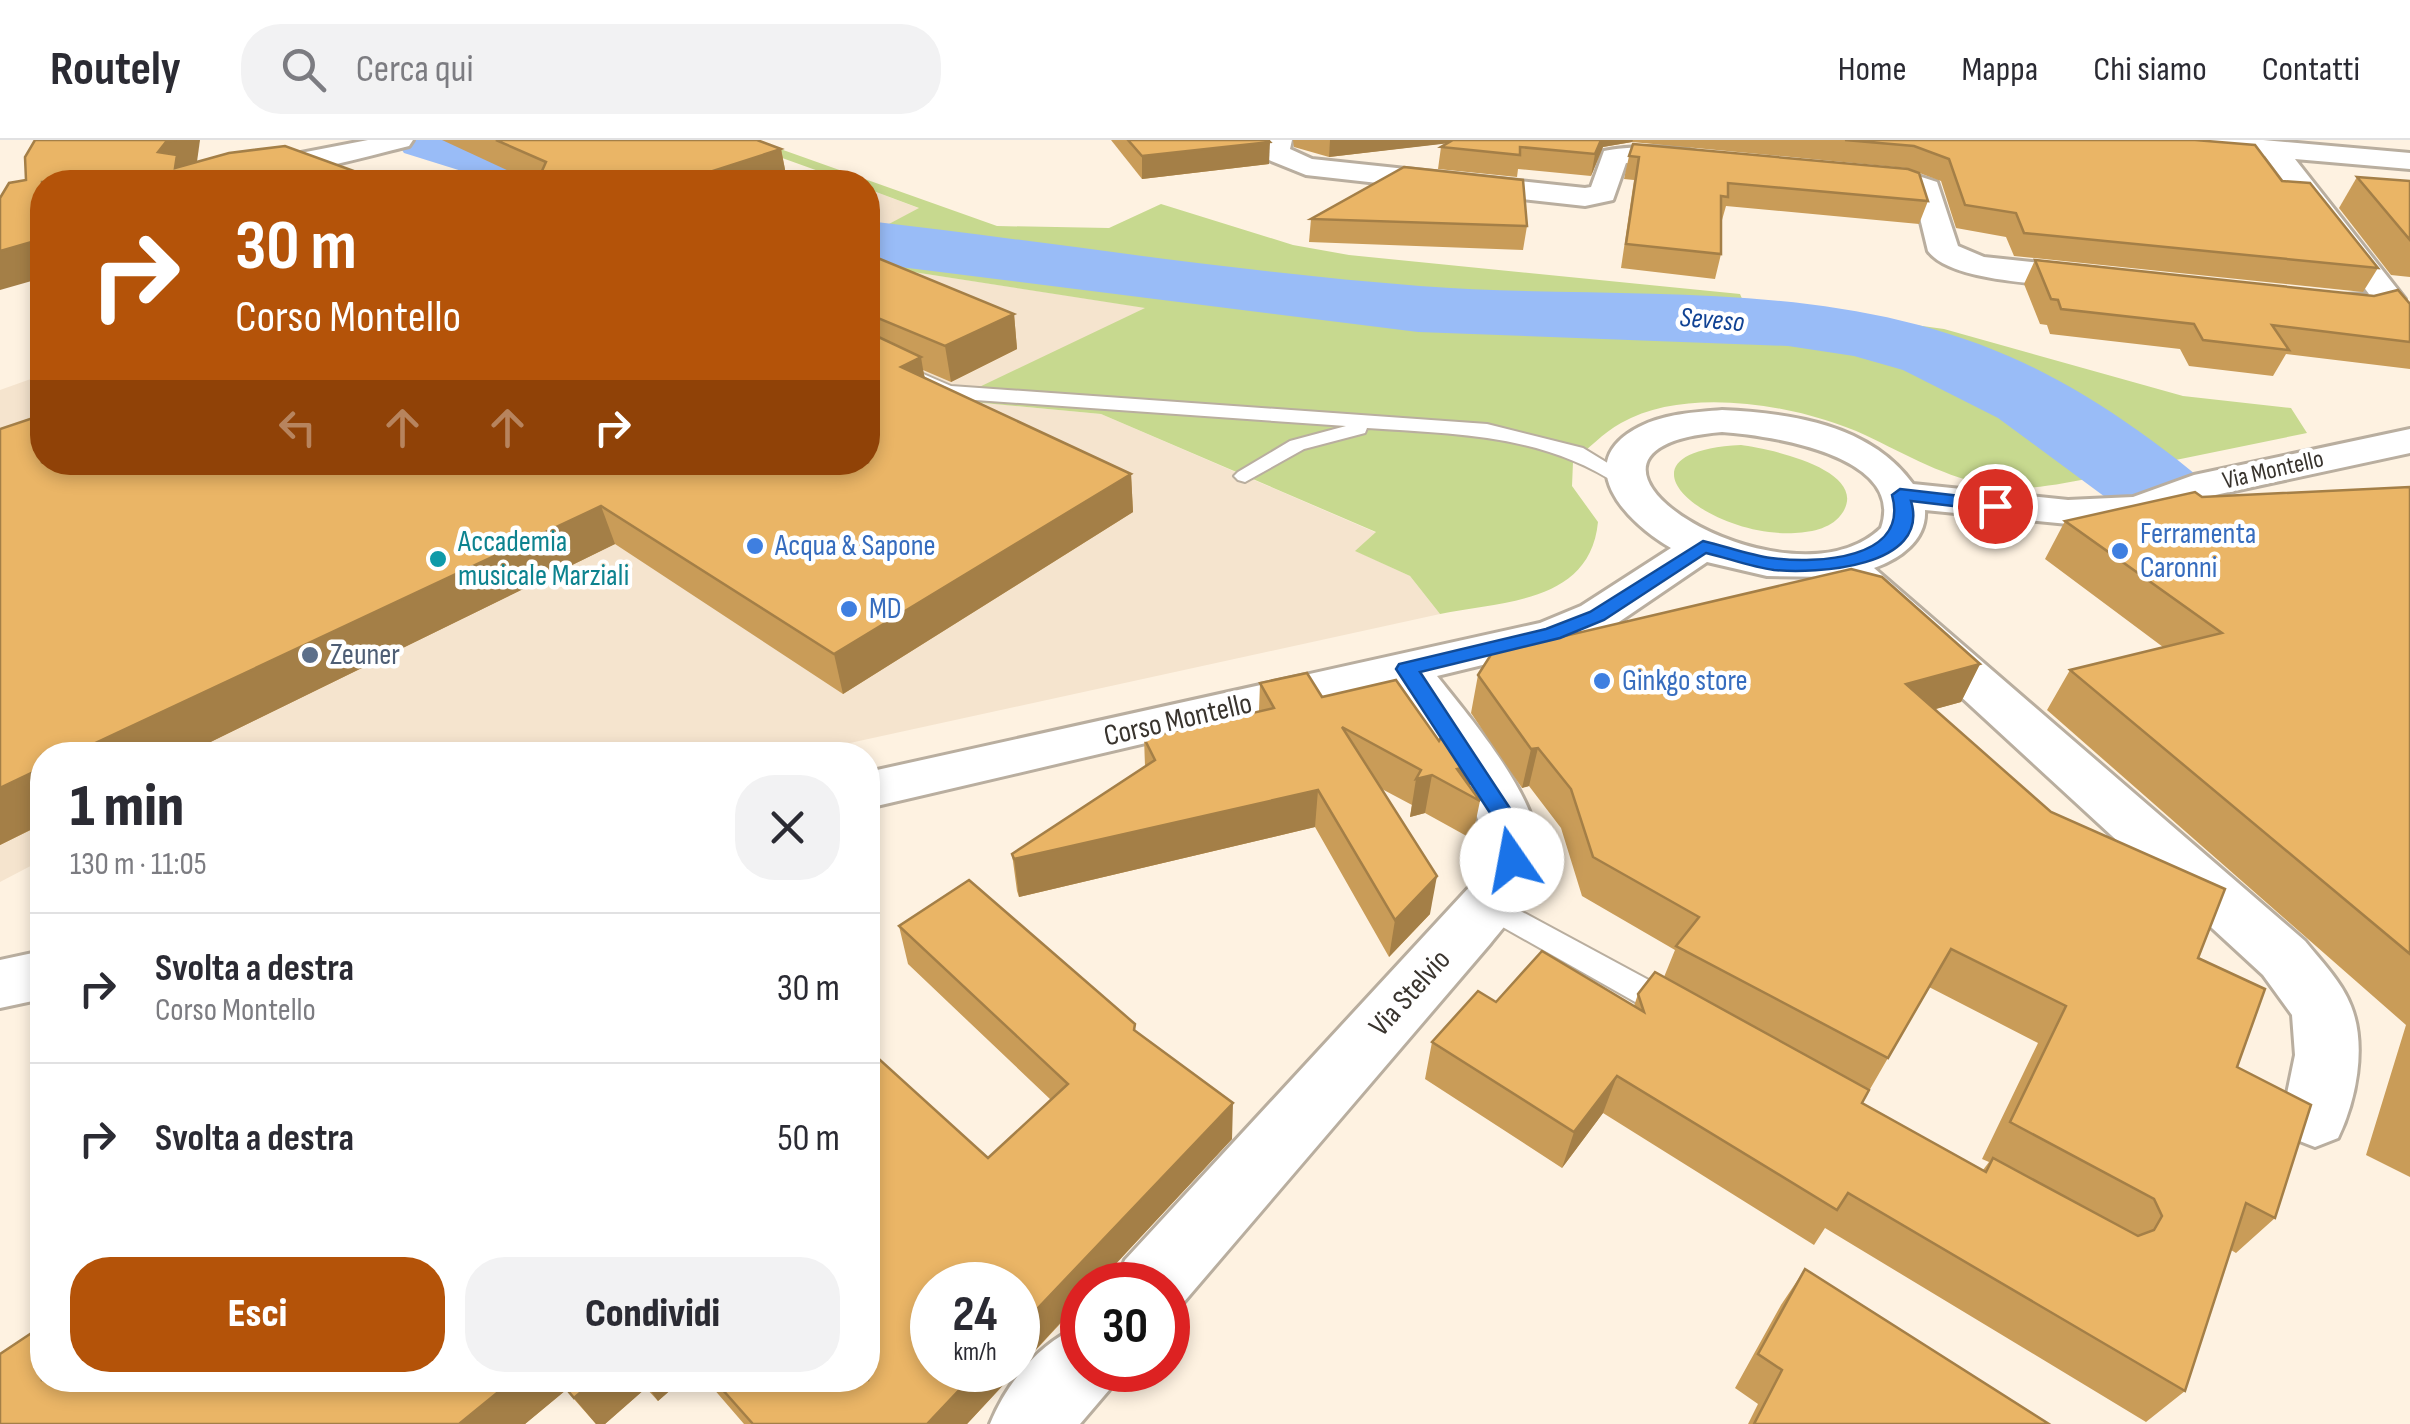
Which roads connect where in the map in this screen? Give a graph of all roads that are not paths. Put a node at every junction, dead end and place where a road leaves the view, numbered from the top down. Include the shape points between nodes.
1 (1279, 140) edge
2 (2171, 140) edge
3 (392, 142) edge
4 (2273, 149) junction
5 (2410, 161) edge
6 (1730, 163) edge
7 (274, 170) edge
8 (1828, 172) edge
9 (2130, 282) edge
10 (2302, 301) edge
11 (880, 361) edge
12 (1426, 424) junction
13 (2410, 441) edge
14 (1245, 476) dead end
15 (1626, 481) junction
16 (1900, 495) junction
17 (2204, 497) junction
18 (2301, 504) edge
19 (1703, 546) junction
20 (1842, 563) junction
21 (1407, 669) junction
22 (880, 787) edge
23 (1489, 905) junction
24 (30, 977) edge
25 (0, 984) edge
26 (1694, 1020) edge
27 (2315, 1118) dead end
28 (1171, 1262) edge
29 (1060, 1388) edge
30 (1029, 1424) edge

1 - 6 street via 1279,154 1306,167 1585,196 1602,194 1614,157
2 - 4 street
3 - 7 street
4 - 5 street
4 - 10 street via 2388,299 2359,307
8 - 9 street via 1927,188 1944,251 1977,266
11 - 12 lane via 947,392
12 - 14 lane via 1352,429 1296,445
12 - 15 lane via 1546,440 1590,455
13 - 17 street, Via Montello
15 - 16 street via 1626,464 1647,438 1694,423 1753,422 1844,447 1888,478
15 - 19 street via 1650,516
16 - 17 street, Via Montello via 2068,512
16 - 20 street via 1906,512 1890,544
17 - 18 street
19 - 20 street via 1773,564
19 - 21 street, Corso Montello via 1597,616 1552,634
20 - 27 street via 2284,958 2322,1009 2327,1054
21 - 22 street, Corso Montello
21 - 23 street, Via Stelvio via 1507,822 1512,860
23 - 26 lane
23 - 28 street, Via Stelvio
24 - 25 street
29 - 30 street

